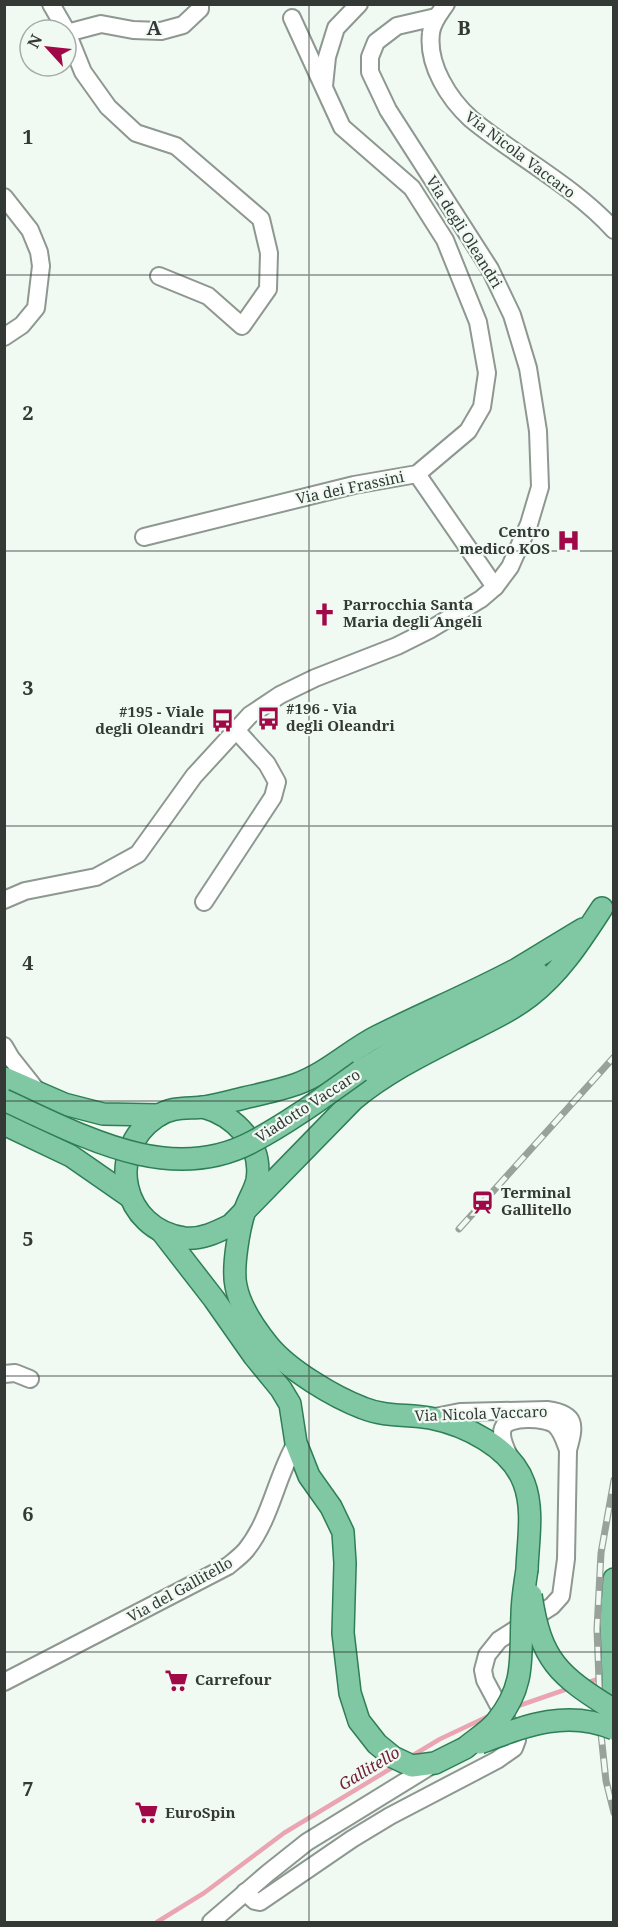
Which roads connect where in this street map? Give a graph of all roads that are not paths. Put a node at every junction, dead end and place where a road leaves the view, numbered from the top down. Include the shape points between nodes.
1 (51, 4) edge
2 (200, 4) edge
3 (359, 4) edge
4 (441, 11) edge
5 (59, 18) edge
6 (292, 18) dead end
7 (78, 29) edge
8 (78, 60) edge
9 (324, 87) junction
10 (4, 197) edge
11 (614, 230) edge
12 (159, 276) dead end
13 (4, 337) edge
14 (417, 474) junction
15 (144, 537) dead end
16 (495, 586) junction
17 (236, 730) junction
18 (4, 900) edge
19 (608, 900) edge
20 (204, 902) dead end
21 (583, 929) junction
22 (4, 1046) edge
23 (4, 1078) edge
24 (38, 1093) junction
25 (4, 1100) edge
26 (203, 1107) junction
27 (159, 1115) junction
28 (4, 1124) edge
29 (130, 1197) junction
30 (244, 1212) junction
31 (162, 1232) junction
32 (4, 1374) edge
33 (30, 1379) dead end
34 (430, 1418) junction
35 (296, 1443) junction
36 (568, 1450) junction
37 (512, 1463) junction
38 (527, 1569) junction
39 (614, 1579) edge
40 (5, 1684) edge
41 (614, 1705) edge
42 (614, 1710) edge
43 (614, 1729) edge
44 (465, 1748) junction
45 (435, 1763) junction
46 (245, 1892) junction
47 (211, 1923) edge

1 - 5 street
2 - 7 street via 200,9 183,25 161,31 101,24
3 - 9 street, Via dei Frassini via 336,28 327,57
4 - 11 street, Via Nicola Vaccaro via 431,32 434,62 460,110 574,194
4 - 16 street, Via degli Oleandri via 397,26 376,42 370,72 388,110 490,269 512,315 528,368 538,431 540,487 510,567
6 - 9 street, Via dei Frassini
8 - 12 street via 108,107 136,133 176,146 261,219 269,253 268,289 242,326 208,296
9 - 14 street, Via dei Frassini via 342,127 412,188 445,240 478,322 487,373 482,407 468,431
10 - 13 street via 30,230 41,266 36,308 22,325
14 - 15 street, Via dei Frassini via 354,485
14 - 16 street
16 - 17 street, Via degli Oleandri via 431,629 280,695 250,715
17 - 18 street, Via degli Oleandri via 194,776 138,854 96,877 25,891
17 - 20 street via 267,764 277,782 273,797
19 - 21 main road
19 - 30 main road via 554,976 530,997 368,1087
21 - 25 main road, Viadotto Vaccaro, bridge via 540,969 497,997 415,1038 251,1143 207,1157 143,1156 110,1147
21 - 26 main road via 515,970 376,1037 298,1084
22 - 24 street
23 - 24 main road
24 - 27 main road via 103,1114
26 - 27 main road via 180,1107
26 - 30 main road via 227,1116 252,1145 257,1181
27 - 29 main road via 132,1142 125,1179
28 - 29 main road via 70,1156
29 - 31 main road via 143,1218
30 - 31 main road via 231,1225 210,1236 186,1238
30 - 34 main road, Via Nicola Vaccaro via 236,1252 236,1286 246,1311 270,1347 316,1385 364,1409
31 - 35 main road via 281,1389 290,1404
32 - 33 street via 15,1372
34 - 36 street, Via Nicola Vaccaro via 460,1412 559,1412 572,1422
34 - 37 main road via 492,1443
35 - 40 street, Via del Gallitello via 254,1538 228,1566
35 - 45 main road via 309,1476 343,1532 344,1633 350,1693 359,1721 393,1757 412,1766
36 - 37 street via 555,1425 545,1420 512,1420 505,1424 502,1438
36 - 46 street, bridge via 566,1559 561,1596 499,1640 487,1655 483,1670 517,1740 514,1748 352,1839 260,1902
37 - 38 main road via 524,1483 529,1511
38 - 42 main road, bridge via 537,1626 553,1663 565,1677
38 - 44 main road, bridge via 517,1686 496,1722
39 - 41 main road
43 - 44 main road, bridge via 588,1721 560,1719
44 - 45 main road
45 - 46 street via 340,1820
46 - 47 street

